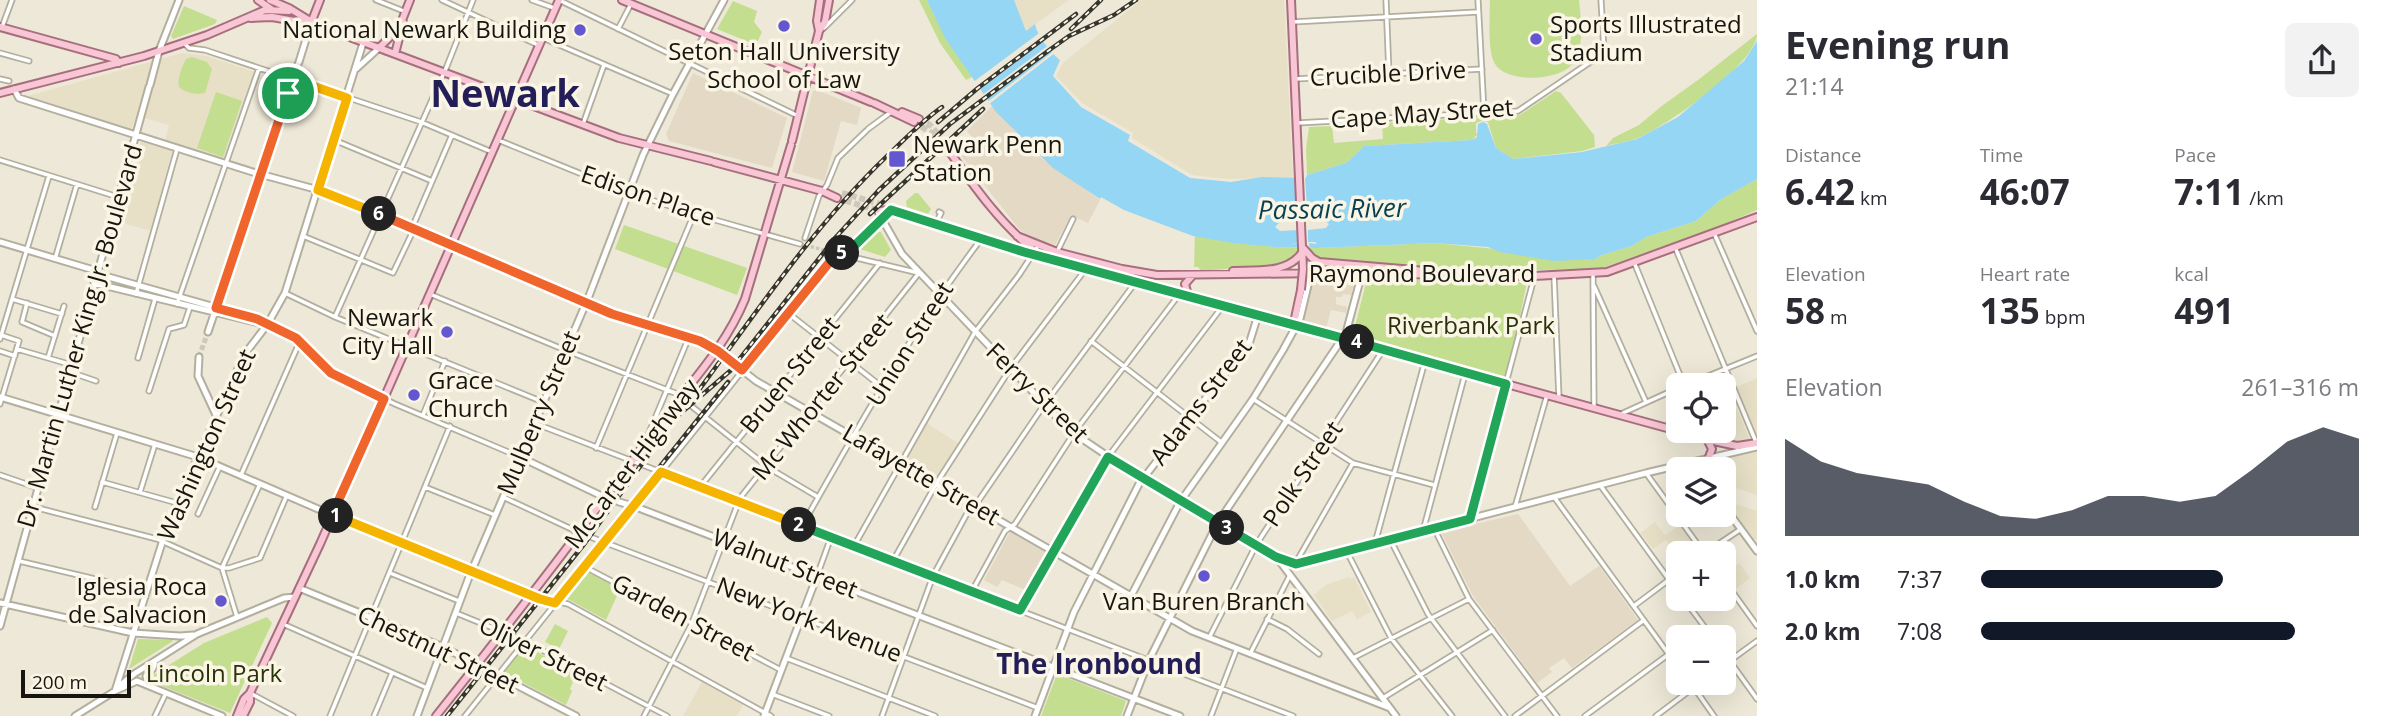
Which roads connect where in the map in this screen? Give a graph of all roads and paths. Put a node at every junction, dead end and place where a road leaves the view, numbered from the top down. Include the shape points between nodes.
1 (12, 0) edge
2 (179, 0) edge
3 (258, 0) edge
4 (270, 0) edge
5 (320, 0) edge
6 (376, 0) edge
7 (410, 0) edge
8 (442, 0) edge
9 (473, 0) edge
10 (531, 0) edge
11 (559, 0) edge
12 (622, 0) edge
13 (724, 0) edge
14 (820, 0) edge
15 (829, 0) edge
16 (852, 0) edge
17 (1291, 0) edge
18 (1386, 0) edge
19 (1478, 0) edge
20 (1601, 0) edge
21 (631, 4) junction
22 (273, 9) junction
23 (556, 9) junction
24 (468, 12) junction
25 (1478, 12) junction
26 (292, 15) junction
27 (404, 15) junction
28 (1387, 17) junction
29 (251, 18) junction
30 (309, 22) junction
31 (1292, 22) junction
32 (1, 27) edge
33 (618, 29) junction
34 (819, 31) junction
35 (705, 33) junction
36 (207, 35) junction
37 (543, 38) junction
38 (184, 43) junction
39 (363, 43) junction
40 (540, 46) junction
41 (379, 48) junction
42 (159, 51) junction
43 (205, 51) junction
44 (0, 52) edge
45 (395, 54) junction
46 (29, 61) dead end
47 (119, 63) junction
48 (689, 64) junction
49 (604, 65) junction
50 (259, 68) junction
51 (356, 69) junction
52 (1482, 69) junction
53 (444, 72) junction
54 (1389, 74) junction
55 (808, 77) junction
56 (0, 79) edge
57 (293, 79) junction
58 (1295, 79) junction
59 (9, 81) dead end
60 (14, 89) junction
61 (0, 93) edge
62 (673, 94) junction
63 (347, 98) junction
64 (516, 98) junction
65 (893, 111) junction
66 (1484, 113) junction
67 (798, 116) junction
68 (917, 120) tunnel mouth
69 (421, 122) junction
70 (1297, 122) junction
71 (583, 124) junction
72 (137, 135) junction
73 (452, 135) junction
74 (334, 140) junction
75 (498, 140) junction
76 (648, 146) junction
77 (177, 149) junction
78 (948, 150) tunnel mouth
79 (492, 152) junction
80 (0, 160) edge
81 (226, 163) junction
82 (401, 166) junction
83 (260, 174) junction
84 (49, 176) junction
85 (781, 180) junction
86 (432, 181) junction
87 (77, 184) junction
88 (318, 190) junction
89 (822, 191) junction
90 (629, 192) junction
91 (837, 195) tunnel mouth
92 (118, 198) junction
93 (883, 211) junction
94 (939, 212) dead end
95 (379, 214) junction
96 (694, 214) junction
97 (1757, 217) edge
98 (1073, 219) dead end
99 (936, 223) junction
100 (413, 228) junction
101 (1714, 233) junction
102 (766, 234) junction
103 (303, 236) junction
104 (1017, 236) junction
105 (805, 238) dead end
106 (982, 238) junction
107 (0, 242) edge
108 (800, 244) tunnel mouth
109 (1004, 244) junction
110 (452, 246) junction
111 (1675, 247) junction
112 (1035, 249) junction
113 (26, 250) junction
114 (1057, 252) junction
115 (846, 254) junction
116 (1304, 254) junction
117 (55, 259) junction
118 (360, 259) junction
119 (1634, 262) junction
120 (880, 263) junction
121 (1086, 268) junction
122 (97, 271) junction
123 (919, 273) junction
124 (1311, 273) junction
125 (1362, 273) junction
126 (1439, 273) junction
127 (1593, 274) junction
128 (1200, 275) junction
129 (1534, 275) junction
130 (1554, 275) junction
131 (1178, 276) junction
132 (1192, 276) junction
133 (1136, 281) junction
134 (94, 283) junction
135 (1594, 284) junction
136 (138, 286) junction
137 (285, 293) junction
138 (940, 293) junction
139 (1180, 293) junction
140 (136, 294) junction
141 (430, 294) junction
142 (1188, 295) junction
143 (12, 299) junction
144 (155, 299) junction
145 (178, 300) junction
146 (27, 303) junction
147 (586, 303) junction
148 (1223, 305) junction
149 (64, 306) dead end
150 (190, 307) junction
151 (215, 311) junction
152 (788, 313) junction
153 (62, 314) junction
154 (1258, 315) junction
155 (335, 317) junction
156 (3, 321) edge
157 (267, 324) junction
158 (1296, 325) junction
159 (647, 326) junction
160 (975, 331) junction
161 (1757, 331) edge
162 (208, 332) tunnel mouth
163 (55, 336) junction
164 (1, 337) edge
165 (689, 337) junction
166 (819, 338) junction
167 (1342, 338) junction
168 (300, 341) junction
169 (1091, 341) junction
170 (406, 346) junction
171 (17, 349) junction
172 (1383, 350) junction
173 (0, 351) edge
174 (565, 351) junction
175 (718, 351) junction
176 (15, 356) junction
177 (1757, 356) edge
178 (199, 357) tunnel mouth
179 (48, 358) junction
180 (138, 358) dead end
181 (445, 361) junction
182 (1425, 361) junction
183 (850, 362) junction
184 (1125, 367) junction
185 (71, 369) junction
186 (1010, 369) junction
187 (742, 370) junction
188 (1725, 370) junction
189 (1465, 373) junction
190 (1680, 373) edge
191 (1717, 373) edge
192 (627, 374) junction
193 (96, 381) dead end
194 (1506, 384) junction
195 (881, 387) junction
196 (667, 389) junction
197 (149, 391) dead end
198 (775, 392) junction
199 (1158, 392) junction
200 (1666, 393) edge
201 (1546, 395) junction
202 (681, 397) junction
203 (1, 399) edge
204 (384, 399) junction
205 (1253, 399) junction
206 (1559, 399) junction
207 (543, 402) junction
208 (1646, 402) junction
209 (1044, 405) junction
210 (1594, 408) junction
211 (809, 412) junction
212 (58, 415) junction
213 (216, 415) junction
214 (423, 415) junction
215 (1620, 415) junction
216 (705, 416) junction
217 (1191, 418) junction
218 (1288, 422) junction
219 (534, 423) junction
220 (450, 426) junction
221 (1666, 428) edge
222 (117, 433) junction
223 (1074, 433) junction
224 (853, 437) junction
225 (206, 439) junction
226 (736, 441) junction
227 (1221, 442) junction
228 (646, 443) junction
229 (1709, 443) edge
230 (1724, 443) edge
231 (155, 444) junction
232 (1323, 444) junction
233 (1757, 444) edge
234 (596, 448) junction
235 (198, 457) junction
236 (520, 457) junction
237 (1108, 457) junction
238 (1709, 457) joint
239 (632, 462) junction
240 (212, 463) junction
241 (899, 463) junction
242 (1353, 463) junction
243 (220, 466) junction
244 (767, 466) junction
245 (1666, 468) edge
246 (661, 472) junction
247 (1646, 473) junction
248 (1394, 474) junction
249 (0, 475) edge
250 (241, 475) junction
251 (1142, 480) junction
252 (102, 482) junction
253 (260, 484) junction
254 (936, 484) junction
255 (1434, 485) junction
256 (1600, 485) junction
257 (425, 487) junction
258 (700, 487) junction
259 (38, 488) junction
260 (140, 493) junction
261 (287, 495) junction
262 (503, 497) junction
263 (818, 497) junction
264 (1554, 497) junction
265 (606, 498) junction
266 (739, 502) junction
267 (1180, 502) junction
268 (177, 503) junction
269 (633, 506) junction
270 (974, 506) junction
271 (33, 507) junction
272 (95, 507) dead end
273 (1515, 507) junction
274 (198, 514) dead end
275 (332, 515) junction
276 (495, 515) junction
277 (1470, 519) junction
278 (1736, 522) edge
279 (1217, 523) junction
280 (802, 526) junction
281 (1010, 527) junction
282 (1433, 528) junction
283 (1741, 529) junction
284 (1423, 531) junction
285 (580, 533) junction
286 (831, 537) junction
287 (1390, 539) junction
288 (724, 541) junction
289 (1695, 541) edge
290 (1722, 541) edge
291 (163, 542) junction
292 (402, 542) junction
293 (604, 542) junction
294 (1375, 543) junction
295 (1256, 545) junction
296 (854, 546) junction
297 (1346, 550) junction
298 (1054, 551) junction
299 (1757, 551) edge
300 (1276, 557) junction
301 (18, 561) junction
302 (893, 561) junction
303 (1296, 564) junction
304 (585, 567) junction
305 (222, 568) junction
306 (472, 571) junction
307 (390, 573) junction
308 (1093, 574) junction
309 (1290, 575) junction
310 (817, 576) junction
311 (933, 576) junction
312 (1666, 576) edge
313 (708, 581) junction
314 (1666, 582) edge
315 (299, 588) junction
316 (146, 591) junction
317 (972, 592) junction
318 (532, 596) junction
319 (1131, 596) junction
320 (295, 597) junction
321 (1736, 597) edge
322 (1469, 599) junction
323 (460, 601) junction
324 (555, 603) junction
325 (3, 604) edge
326 (1634, 606) junction
327 (1020, 610) junction
328 (456, 613) junction
329 (919, 615) junction
330 (237, 617) junction
331 (371, 617) junction
332 (802, 617) junction
333 (1169, 618) junction
334 (1431, 618) junction
335 (1267, 619) junction
336 (1644, 620) junction
337 (692, 623) junction
338 (283, 624) junction
339 (0, 626) edge
340 (1757, 626) edge
341 (1068, 629) junction
342 (1493, 630) junction
343 (504, 631) junction
344 (133, 633) junction
345 (197, 634) junction
346 (1209, 638) junction
347 (1391, 638) junction
348 (525, 641) junction
349 (1757, 641) edge
350 (443, 647) junction
351 (1237, 648) junction
352 (1666, 650) edge
353 (1456, 652) junction
354 (1250, 653) junction
355 (1319, 654) dead end
356 (355, 656) junction
357 (904, 656) junction
358 (1666, 656) edge
359 (1736, 656) edge
360 (786, 657) junction
361 (1353, 658) junction
362 (155, 660) junction
363 (1149, 660) junction
364 (673, 661) junction
365 (476, 666) junction
366 (1053, 667) junction
367 (782, 670) junction
368 (1736, 670) edge
369 (392, 673) junction
370 (1419, 674) junction
371 (497, 676) junction
372 (148, 685) junction
373 (427, 688) junction
374 (1222, 688) junction
375 (115, 691) junction
376 (166, 693) junction
377 (250, 693) junction
378 (772, 694) junction
379 (1684, 695) edge
380 (1698, 695) edge
381 (1542, 696) junction
382 (889, 698) junction
383 (1133, 698) junction
384 (1382, 698) junction
385 (1757, 699) edge
386 (649, 706) junction
387 (1038, 708) junction
388 (1390, 708) junction
389 (764, 714) edge
390 (75, 716) edge
391 (155, 716) edge
392 (222, 716) edge
393 (237, 716) edge
394 (243, 716) edge
395 (293, 716) edge
396 (330, 716) edge
397 (374, 716) edge
398 (417, 716) edge
399 (436, 716) edge
400 (464, 716) edge
401 (576, 716) edge
402 (644, 716) edge
403 (667, 716) edge
404 (771, 716) edge
405 (828, 716) edge
406 (882, 716) edge
407 (935, 716) edge
408 (1035, 716) edge
409 (1127, 716) edge
410 (1180, 716) edge
411 (1211, 716) edge
412 (1293, 716) edge
413 (1396, 716) edge
414 (1452, 716) edge
415 (1506, 716) edge
416 (1515, 716) edge
417 (1557, 716) edge
418 (1585, 716) edge
419 (1656, 716) edge
420 (1714, 716) edge

1 - 32 street
2 - 42 street, Dr. Martin Luther King Jr. Boulevard
3 - 22 main road
4 - 26 main road via 289,8
5 - 30 main road
6 - 27 street
7 - 27 main road
8 - 24 street
9 - 24 street
10 - 23 street
11 - 23 main road
11 - 33 street
12 - 21 main road
13 - 35 street, Mulberry Street
14 - 34 main road, McCarter Highway
15 - 34 main road, McCarter Highway
16 - 34 street
17 - 31 main road
18 - 28 street
19 - 25 street
20 - 66 street, Cape May Street via 1601,56 1521,110
21 - 33 street
21 - 35 main road
22 - 26 main road
22 - 29 main road
23 - 37 main road
24 - 40 street
24 - 53 street
25 - 28 street
25 - 52 street
26 - 29 main road
26 - 30 main road
27 - 41 main road
27 - 45 main road
28 - 31 street
28 - 54 street
29 - 36 main road
30 - 39 main road
30 - 57 street
31 - 58 main road
32 - 47 main road
33 - 48 street
34 - 55 main road, McCarter Highway
35 - 48 street, Mulberry Street
35 - 55 main road
36 - 38 main road
36 - 43 street
37 - 40 main road
37 - 49 street
38 - 42 main road
38 - 43 street
39 - 41 main road
39 - 51 street, Washington Street
40 - 64 main road
41 - 45 main road
41 - 51 street
42 - 47 main road
42 - 72 street, Dr. Martin Luther King Jr. Boulevard
43 - 50 street
44 - 46 street
45 - 53 main road
47 - 60 main road
48 - 62 street, Mulberry Street
48 - 67 street
49 - 62 street
49 - 71 street
50 - 57 street
50 - 81 street
51 - 63 street, Washington Street
52 - 54 street, Crucible Drive
52 - 66 street
53 - 64 main road
53 - 69 street
54 - 58 street, Crucible Drive
55 - 65 main road
55 - 67 main road, McCarter Highway
56 - 59 street
57 - 63 street
57 - 83 street
58 - 70 main road
60 - 61 main road
60 - 72 street, Lafayette Street via 19,98
62 - 76 street, Mulberry Street
63 - 69 street
63 - 74 street, Washington Street
64 - 71 main road
64 - 75 main road
65 - 68 main road
65 - 89 street via 838,158
66 - 70 street, Cape May Street
67 - 85 main road, McCarter Highway
69 - 73 street
69 - 82 street
70 - 116 main road
71 - 76 main road
72 - 77 street, Lafayette Street
72 - 92 street, Dr. Martin Luther King Jr. Boulevard
73 - 79 street
73 - 86 street
74 - 82 street
74 - 88 street, Washington Street
75 - 79 main road
75 - 90 street, Edison Place
76 - 85 main road
76 - 90 street, Mulberry Street
77 - 81 street, Lafayette Street
77 - 136 street
78 - 104 main road
79 - 110 main road
80 - 84 street
81 - 83 street, Lafayette Street
81 - 145 street
82 - 86 street
82 - 95 street
83 - 88 street, Lafayette Street
83 - 151 street
84 - 87 street
84 - 113 street
85 - 89 main road
85 - 102 main road, McCarter Highway
86 - 100 street
87 - 92 street
87 - 117 street
88 - 95 street, Lafayette Street
88 - 103 street, Washington Street
89 - 91 main road
89 - 105 street
90 - 96 street, Edison Place
90 - 147 street, Mulberry Street
92 - 122 street, Dr. Martin Luther King Jr. Boulevard
93 - 99 main road
93 - 115 street
93 - 123 street, Ferry Street via 902,254
94 - 99 street
95 - 100 street, Lafayette Street
95 - 118 street
96 - 102 street, Edison Place
96 - 159 street
97 - 101 main road, Raymond Boulevard
98 - 114 street
99 - 106 main road
100 - 110 street, Lafayette Street
100 - 118 street via 394,273
101 - 111 main road, Raymond Boulevard
101 - 161 street
102 - 108 street, Edison Place
102 - 175 main road, McCarter Highway via 745,299
103 - 118 street
103 - 137 street, Washington Street
104 - 109 main road via 1015,243
104 - 112 main road
106 - 109 main road
106 - 138 street, Union Street
107 - 113 street
109 - 112 main road
110 - 141 main road
110 - 147 street, Lafayette Street
111 - 119 main road, Raymond Boulevard
111 - 188 street
112 - 114 main road, Raymond Boulevard
112 - 121 main road via 1043,257
112 - 160 street
113 - 117 street
113 - 143 street
114 - 131 main road, Raymond Boulevard via 1141,273
115 - 120 street
115 - 152 street via 836,253
116 - 126 main road via 1319,262
116 - 128 main road via 1280,268
116 - 158 main road, bridge
117 - 122 street
118 - 155 street
119 - 127 main road, Raymond Boulevard
119 - 190 street
120 - 123 street
120 - 166 street, Bruen Street
121 - 133 main road
121 - 186 street
122 - 134 street, Dr. Martin Luther King Jr. Boulevard
122 - 136 street
123 - 138 street, Ferry Street
123 - 183 street, Mc Whorter Street
124 - 125 main road, Raymond Boulevard
124 - 128 main road, Raymond Boulevard
124 - 158 street
125 - 126 main road, Raymond Boulevard
125 - 167 street
126 - 129 main road, Raymond Boulevard
127 - 130 main road, Raymond Boulevard
127 - 135 street
128 - 132 main road, Raymond Boulevard
129 - 130 main road, Raymond Boulevard
129 - 194 street
130 - 206 street
131 - 132 main road, Raymond Boulevard
131 - 133 main road
132 - 142 main road via 1185,284
133 - 139 main road
133 - 169 street
134 - 140 street
134 - 185 street, Dr. Martin Luther King Jr. Boulevard
135 - 208 street
135 - 210 street
136 - 140 street
136 - 145 street
137 - 155 street
137 - 157 street, Washington Street
138 - 160 street, Ferry Street
138 - 195 street, Union Street
139 - 142 main road
139 - 184 street
140 - 144 street
141 - 170 main road
141 - 174 street
142 - 148 main road
143 - 146 street
143 - 156 street
144 - 145 street
144 - 180 street
145 - 150 street
145 - 151 street
146 - 153 street
146 - 163 street via 22,322
147 - 159 street, Lafayette Street
147 - 174 street, Mulberry Street
148 - 154 main road
148 - 199 street
149 - 153 street
150 - 151 street
150 - 197 street via 182,326 169,329
151 - 157 street
151 - 162 street
152 - 166 street
152 - 187 street
153 - 163 street
154 - 158 main road
154 - 217 street, Adams Street via 1250,341
155 - 170 street
156 - 164 street
157 - 168 street
157 - 213 street, Washington Street via 244,355
158 - 167 main road
158 - 205 street
159 - 165 street, Lafayette Street
159 - 192 street
160 - 186 street, Ferry Street
160 - 241 street
163 - 179 street
164 - 171 street via 19,341
165 - 175 street, Lafayette Street
165 - 196 street
166 - 183 street
166 - 198 street, Bruen Street
167 - 172 main road
167 - 218 street
168 - 204 street via 331,373
168 - 250 street
169 - 184 street
169 - 209 street
170 - 181 street
170 - 204 main road
171 - 176 street
171 - 179 street
172 - 182 main road
172 - 232 street, Polk Street
173 - 176 street
174 - 192 street
174 - 207 street, Mulberry Street
175 - 187 street, Lafayette Street
175 - 202 main road, McCarter Highway
176 - 203 street
177 - 188 street
178 - 213 street via 198,376
179 - 185 street
181 - 207 street
181 - 214 street
182 - 189 main road
182 - 248 street
183 - 195 street
183 - 211 street, Mc Whorter Street
184 - 199 street
184 - 223 street
185 - 193 street
185 - 212 street, Dr. Martin Luther King Jr. Boulevard
186 - 209 street, Ferry Street
186 - 254 street
187 - 198 street, Lafayette Street
187 - 216 street
188 - 191 street
188 - 233 street
189 - 194 main road
189 - 255 street
192 - 196 street
192 - 234 street
194 - 201 main road
194 - 277 street
195 - 224 street, Union Street
196 - 202 street
196 - 228 street
198 - 211 street, Lafayette Street
198 - 226 street, Bruen Street
199 - 217 street
199 - 237 street
200 - 208 street
201 - 206 main road
201 - 273 street
202 - 216 street
202 - 228 main road, McCarter Highway
203 - 212 street
204 - 214 street, Walnut Street
204 - 275 main road
205 - 218 street
205 - 227 street
206 - 210 main road
207 - 219 street, Mulberry Street
208 - 215 street
209 - 223 street, Ferry Street
209 - 270 street
210 - 215 main road
211 - 224 street, Lafayette Street
211 - 244 street, Mc Whorter Street
212 - 222 street
212 - 259 street, Dr. Martin Luther King Jr. Boulevard
213 - 225 street, Washington Street
214 - 220 street, Walnut Street
215 - 221 main road
216 - 226 street
216 - 246 street
217 - 227 street
217 - 251 street, Adams Street
218 - 232 street
218 - 279 street
219 - 234 street
219 - 236 street, Mulberry Street
220 - 236 street, Walnut Street
220 - 257 street
222 - 231 street
222 - 252 street
223 - 237 street, Ferry Street
223 - 281 street
224 - 241 street, Lafayette Street
224 - 263 street, Union Street
225 - 235 street, Washington Street
225 - 240 street
226 - 244 street
226 - 258 street, Bruen Street
227 - 267 street
228 - 239 main road, McCarter Highway
229 - 238 main road
230 - 233 main road
231 - 235 street
231 - 260 street
232 - 242 street
232 - 295 street, Polk Street
233 - 238 street
234 - 239 street
235 - 240 street
235 - 268 street, Washington Street
236 - 262 street, Mulberry Street
236 - 265 street, Walnut Street
237 - 251 street, Ferry Street
237 - 298 street
239 - 246 street
239 - 265 main road, McCarter Highway
240 - 243 street
241 - 254 street, Lafayette Street
241 - 296 street
242 - 248 street
242 - 303 street
243 - 250 street
243 - 274 street
244 - 263 street
244 - 266 street, Mc Whorter Street
245 - 247 street
246 - 258 street
246 - 269 street
247 - 256 street
247 - 289 street
248 - 255 street
248 - 294 street
249 - 259 street
250 - 253 street
251 - 267 street, Ferry Street
251 - 308 street, Adams Street
252 - 260 street
252 - 272 street
253 - 261 street
253 - 305 street
254 - 270 street, Lafayette Street
254 - 302 street
255 - 284 street
256 - 264 street
256 - 312 street
257 - 276 street
257 - 292 street
258 - 266 street
259 - 271 street, Dr. Martin Luther King Jr. Boulevard
260 - 268 street
261 - 275 street
261 - 305 street via 260,558
262 - 276 street, Mulberry Street
262 - 285 street, New York Avenue
263 - 280 street, Union Street
264 - 273 street
264 - 326 street
265 - 269 street, Walnut Street
265 - 285 main road, McCarter Highway
266 - 280 street
266 - 288 street, Mc Whorter Street
267 - 279 street, Ferry Street
267 - 319 street
268 - 291 street, Washington Street
269 - 288 street, Walnut Street
269 - 293 street
270 - 281 street, Lafayette Street
270 - 311 street
271 - 291 street
271 - 301 street, Dr. Martin Luther King Jr. Boulevard
273 - 277 street
275 - 292 street
275 - 315 main road
276 - 306 street, Mulberry Street
277 - 282 street
278 - 283 street
279 - 295 street, Ferry Street
279 - 333 street
280 - 286 street
281 - 298 street, Lafayette Street
281 - 317 street
282 - 284 street
282 - 322 street
283 - 290 street
283 - 299 street
284 - 287 street
285 - 293 street, New York Avenue
285 - 318 main road, McCarter Highway
286 - 296 street
286 - 310 street
287 - 294 street
287 - 334 street
288 - 310 street, Walnut Street
288 - 313 street, Mc Whorter Street
291 - 305 street
291 - 316 street, Washington Street
292 - 306 street
292 - 307 street
293 - 304 street
293 - 313 street, New York Avenue
294 - 297 street
295 - 300 street, Ferry Street
295 - 346 street, Polk Street
296 - 302 street
297 - 303 street
297 - 347 street
298 - 308 street, Lafayette Street
298 - 327 street
300 - 303 street, Ferry Street
300 - 309 street
301 - 316 street
301 - 325 street, Dr. Martin Luther King Jr. Boulevard
302 - 311 street
303 - 309 street
304 - 324 street
304 - 337 street, Garden Street
305 - 330 street
306 - 318 street
306 - 323 street, Mulberry Street
307 - 323 street
307 - 331 street
308 - 319 street, Lafayette Street
308 - 341 street, Adams Street
309 - 335 street
309 - 361 street
310 - 329 street, Walnut Street
310 - 332 street
311 - 317 street
311 - 329 street
313 - 332 street, New York Avenue
313 - 337 street, Mc Whorter Street
314 - 326 street
315 - 320 main road
315 - 331 street, Chestnut Street
316 - 344 street, Washington Street
317 - 327 street
318 - 324 street
318 - 343 main road, McCarter Highway
319 - 333 street, Lafayette Street
320 - 330 street
320 - 338 main road
321 - 340 street
322 - 334 street
322 - 342 street
323 - 328 street, Mulberry Street
324 - 348 street
324 - 364 street via 568,604
325 - 339 street, Dr. Martin Luther King Jr. Boulevard
325 - 344 street
326 - 336 street
327 - 341 street
328 - 343 street, Oliver Street
328 - 350 street, Mulberry Street
329 - 357 street
329 - 366 street, Walnut Street
330 - 345 street
331 - 350 street, Chestnut Street
331 - 356 street
332 - 357 street, New York Avenue
332 - 360 street
333 - 346 street, Lafayette Street
333 - 363 street
334 - 347 street
334 - 353 street
335 - 354 street
335 - 355 street
336 - 352 street
336 - 381 street
337 - 364 street, Mc Whorter Street
337 - 367 street, Garden Street
338 - 356 street
338 - 377 main road
341 - 363 street
341 - 366 street, Adams Street
342 - 353 street
342 - 381 street
343 - 348 street, Oliver Street
343 - 365 main road, McCarter Highway
344 - 345 street
344 - 375 street
345 - 362 street
346 - 351 street, Lafayette Street
347 - 361 street
347 - 370 street
348 - 371 street
348 - 386 street, Oliver Street
349 - 359 street
350 - 365 street, Chestnut Street
350 - 373 street, Mulberry Street
351 - 354 street, Lafayette Street
351 - 374 street
353 - 370 street
353 - 415 street
354 - 388 street, Lafayette Street
356 - 369 street
356 - 396 street
357 - 382 street
357 - 387 street, New York Avenue
358 - 418 street
360 - 367 street
360 - 382 street
361 - 384 street
362 - 372 street via 146,676
362 - 375 street
363 - 374 street
363 - 383 street
364 - 386 street, Mc Whorter Street
364 - 389 street
365 - 371 street, Chestnut Street
365 - 399 main road, McCarter Highway
366 - 383 street, Walnut Street
366 - 387 street, Adams Street
367 - 378 street
368 - 385 street
369 - 373 street
369 - 397 street
370 - 384 street
370 - 414 street
371 - 400 street
371 - 401 street, Chestnut Street
372 - 375 street via 135,681
372 - 376 street
373 - 398 street, Mulberry Street
374 - 411 street
374 - 412 street
375 - 390 street
376 - 391 street
376 - 392 street
377 - 393 main road
377 - 394 main road
377 - 395 street
378 - 389 street
378 - 405 street
379 - 419 street
380 - 420 street
381 - 416 street
381 - 417 street
382 - 406 street
382 - 407 street
383 - 409 street
383 - 410 street, Walnut Street
384 - 388 street
386 - 402 street, Mc Whorter Street
386 - 403 street, Oliver Street
387 - 408 street, Adams Street
388 - 413 street
389 - 404 street

